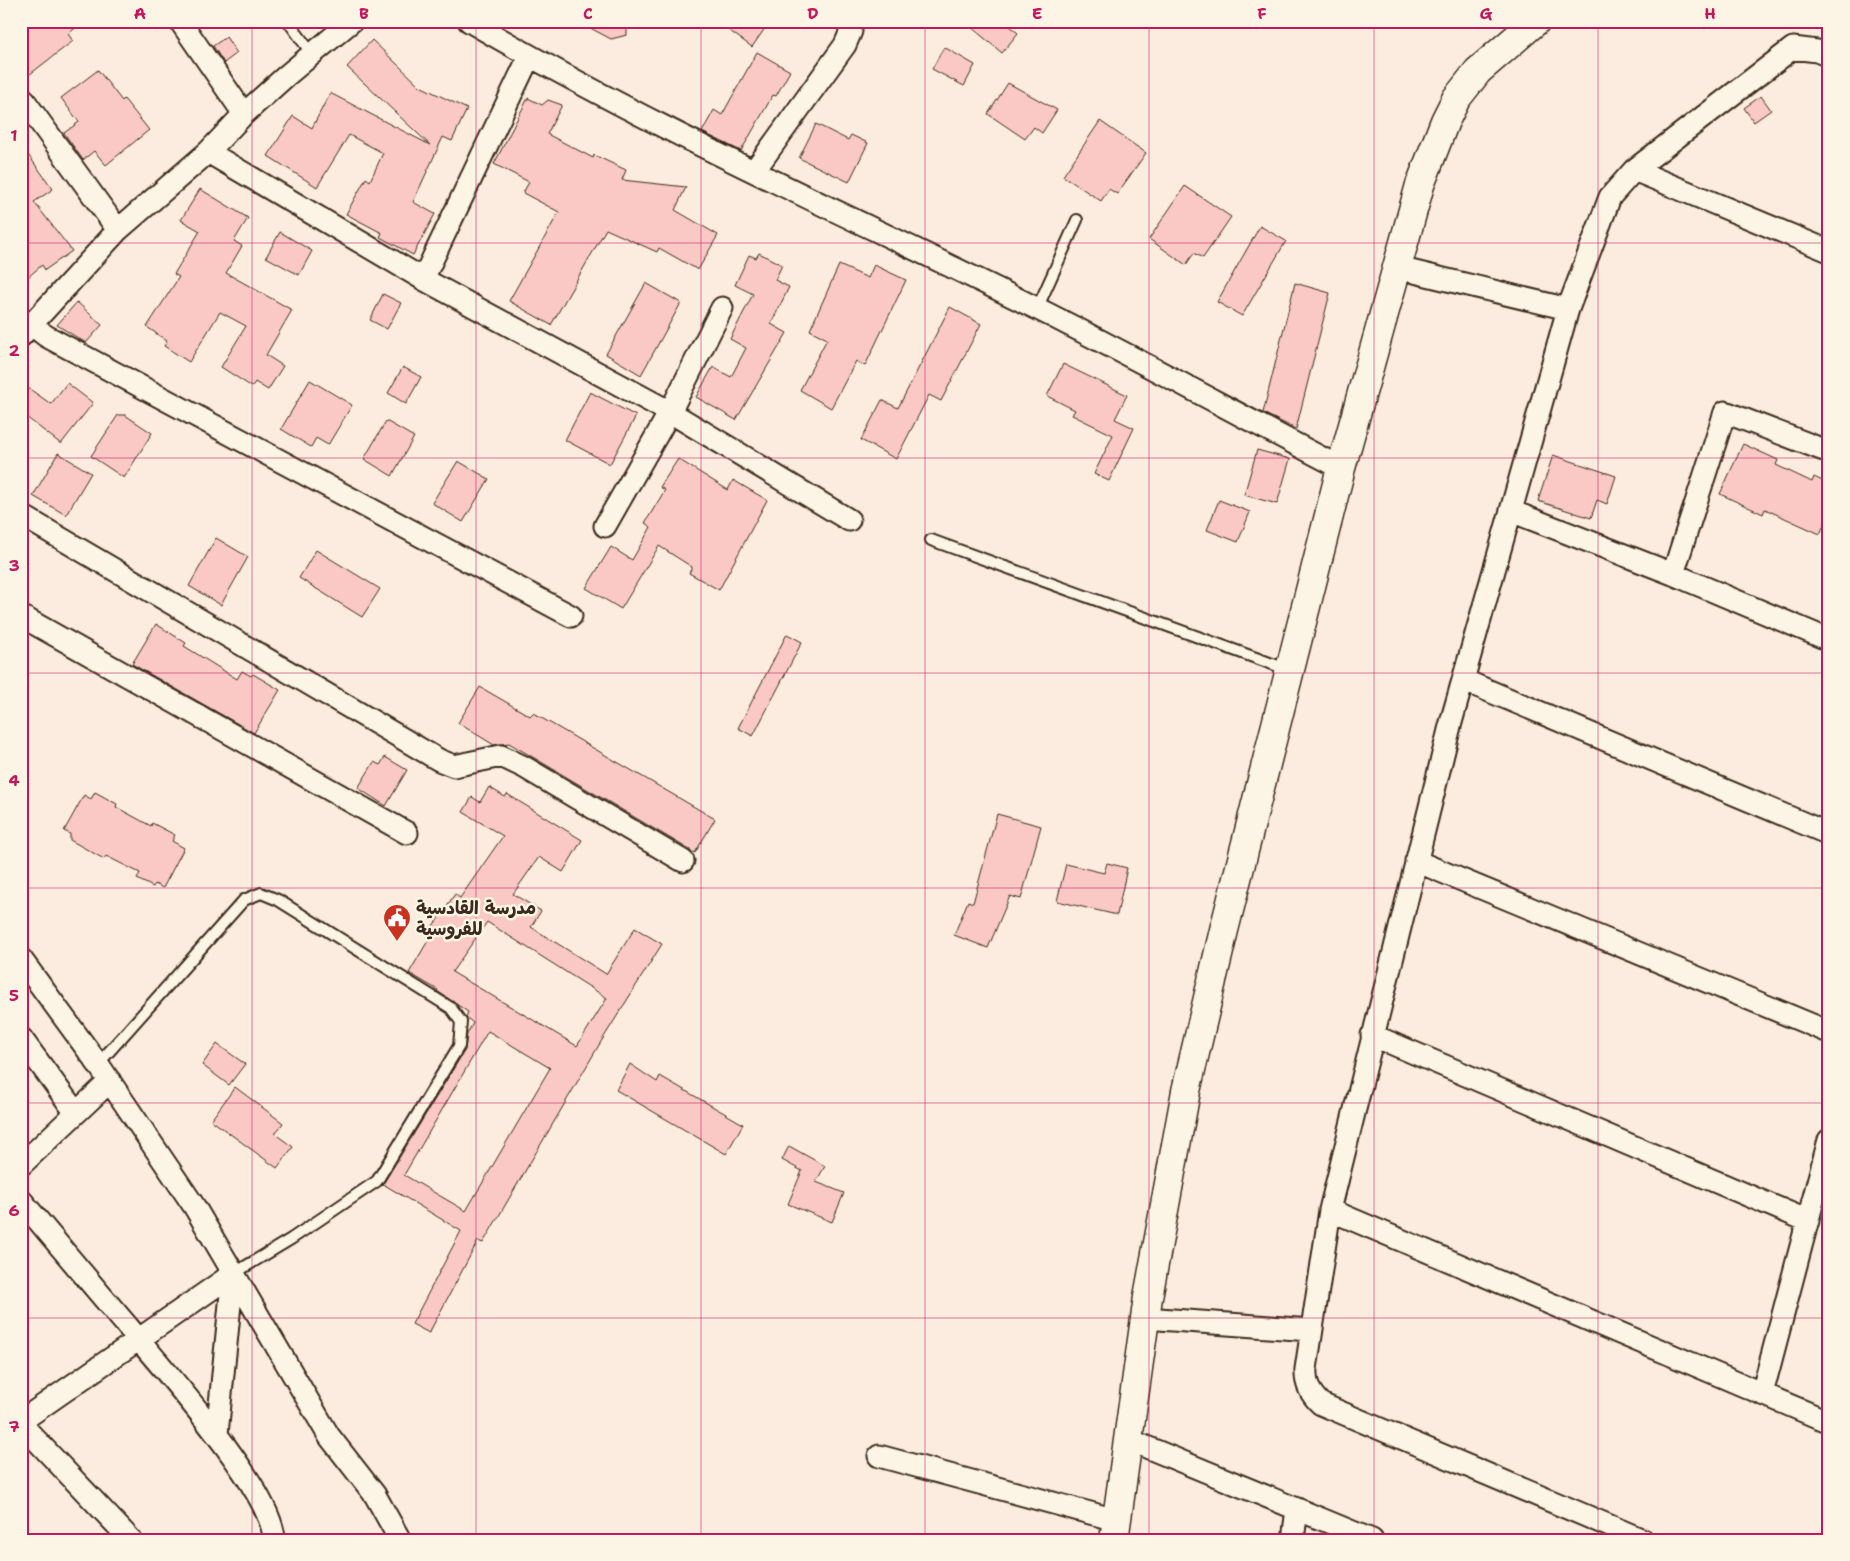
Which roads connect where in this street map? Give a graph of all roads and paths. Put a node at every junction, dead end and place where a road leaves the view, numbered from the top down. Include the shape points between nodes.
1 (180, 21) edge
2 (288, 21) edge
3 (352, 21) edge
4 (469, 21) edge
5 (847, 21) edge
6 (1536, 21) edge
7 (312, 54) junction
8 (1829, 56) edge
9 (529, 57) junction
10 (21, 96) edge
11 (244, 114) junction
12 (208, 152) junction
13 (1634, 170) junction
14 (754, 171) junction
15 (1077, 220) dead end
16 (118, 230) junction
17 (1829, 251) edge
18 (1398, 268) junction
19 (423, 279) junction
20 (722, 308) dead end
21 (1038, 309) junction
22 (1568, 309) junction
23 (26, 330) edge
24 (670, 412) junction
25 (1829, 452) edge
26 (1341, 468) junction
27 (1511, 511) junction
28 (21, 515) edge
29 (849, 520) dead end
30 (604, 526) dead end
31 (931, 540) dead end
32 (1673, 574) junction
33 (21, 616) edge
34 (571, 616) dead end
35 (1829, 640) edge
36 (1290, 671) junction
37 (1463, 680) junction
38 (407, 833) dead end
39 (1829, 834) edge
40 (683, 861) dead end
41 (1416, 861) junction
42 (21, 959) edge
43 (1829, 1032) edge
44 (1372, 1035) junction
45 (21, 1038) edge
46 (98, 1064) junction
47 (110, 1081) junction
48 (76, 1113) junction
49 (1829, 1140) edge
50 (21, 1165) edge
51 (21, 1200) edge
52 (1330, 1210) junction
53 (1808, 1221) junction
54 (233, 1274) junction
55 (1145, 1318) junction
56 (1311, 1330) junction
57 (138, 1340) junction
58 (1762, 1394) junction
59 (1829, 1422) edge
60 (21, 1423) edge
61 (216, 1434) junction
62 (1127, 1439) junction
63 (879, 1456) dead end
64 (1297, 1509) junction
65 (1115, 1530) edge
66 (131, 1540) edge
67 (274, 1540) edge
68 (400, 1540) edge
69 (1293, 1540) edge
70 (1372, 1540) edge
71 (1643, 1540) edge

1 - 11 street
2 - 7 lane
3 - 7 street
4 - 9 street
5 - 14 street via 851,31 845,45
6 - 18 street via 1478,71 1456,99 1444,121 1420,185
7 - 11 street
8 - 13 street via 1792,48
9 - 14 street
9 - 19 street
10 - 16 street
11 - 12 street
12 - 16 street
12 - 19 street
13 - 17 street
13 - 22 street via 1610,197
14 - 21 street
15 - 21 lane
16 - 23 street
18 - 22 street
18 - 26 street
19 - 24 street
20 - 24 street
21 - 26 street
22 - 27 street
23 - 34 street via 46,336
24 - 29 street
24 - 30 street
25 - 32 street via 1725,412
26 - 36 street
27 - 32 street
27 - 37 street
28 - 40 street via 439,760 454,766 501,756
31 - 36 lane
32 - 35 street
33 - 38 street
36 - 55 street via 1186,1091
37 - 39 street
37 - 41 street
41 - 43 street
41 - 44 street
42 - 46 street
44 - 52 street
44 - 53 street
45 - 48 street
46 - 47 street
46 - 54 lane via 244,900 261,893 278,900 451,1008 461,1022 459,1046 377,1181
47 - 48 street
47 - 54 street via 194,1206
48 - 50 street
49 - 53 street
51 - 57 street
52 - 56 street
52 - 58 street
53 - 58 street
54 - 57 street
54 - 61 street
54 - 68 street via 329,1436 375,1495
55 - 56 street
55 - 62 street
56 - 71 street via 1305,1377 1310,1392 1322,1404
57 - 60 street
57 - 61 street
58 - 59 street
60 - 66 street
61 - 67 street via 262,1501 274,1528
62 - 64 street
62 - 65 street
63 - 65 street
64 - 69 street
64 - 70 street

